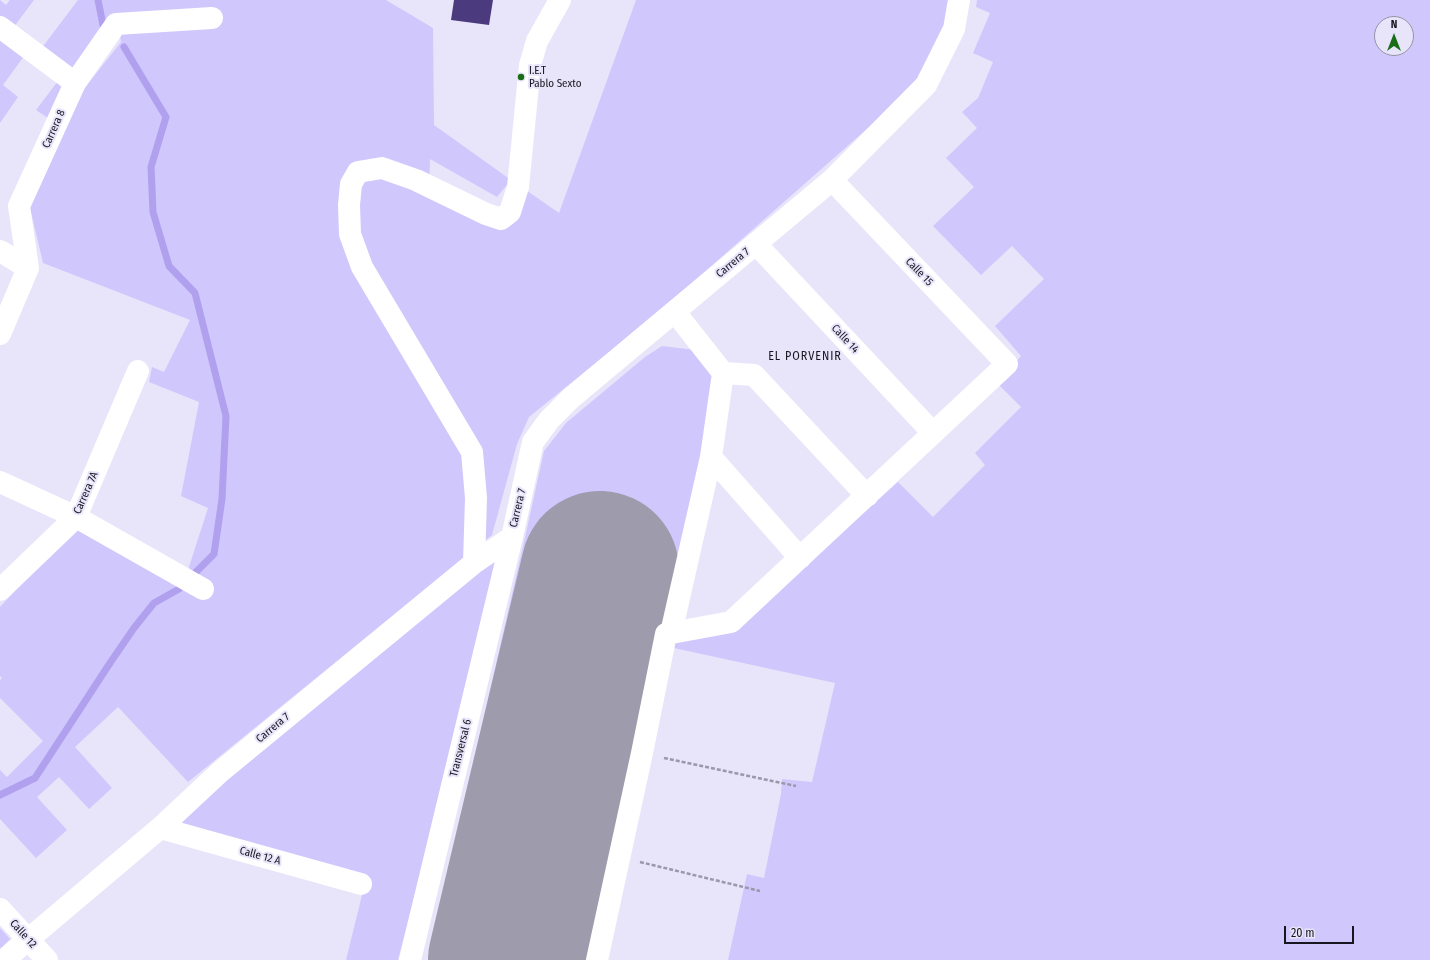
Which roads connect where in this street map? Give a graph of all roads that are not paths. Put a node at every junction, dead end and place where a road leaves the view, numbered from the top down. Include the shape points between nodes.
1 (560, 0) edge
2 (959, 0) edge
3 (212, 18) dead end
4 (0, 27) edge
5 (75, 83) junction
6 (832, 180) junction
7 (756, 244) junction
8 (0, 251) edge
9 (28, 268) junction
10 (675, 312) junction
11 (0, 334) edge
12 (138, 371) dead end
13 (723, 373) junction
14 (934, 433) junction
15 (711, 456) junction
16 (0, 482) edge
17 (867, 496) junction
18 (76, 517) junction
19 (512, 537) junction
20 (800, 558) junction
21 (474, 563) junction
22 (203, 589) dead end
23 (0, 590) edge
24 (671, 633) junction
25 (160, 828) junction
26 (361, 884) dead end
27 (0, 909) edge
28 (28, 940) junction
29 (4, 960) edge
30 (47, 960) edge
31 (410, 960) edge
32 (597, 960) edge

1 - 21 street via 537,41 530,66 518,187 510,212 501,219 486,214 416,180 382,168 358,172 351,184 350,234 362,267 472,452 476,498
2 - 6 street, Carrera 7 via 954,29 926,85
3 - 5 street, Carrera 8 via 116,24
4 - 5 street
5 - 9 street, Carrera 8 via 19,206
6 - 7 street, Carrera 7
6 - 14 street, Calle 15 via 1007,364
7 - 10 street, Carrera 7
7 - 14 street, Calle 14
8 - 9 street
9 - 11 street
10 - 13 street
10 - 19 street, Carrera 7 via 571,398 549,420 533,442
12 - 18 street, Carrera 7A
13 - 15 street
13 - 17 street via 754,375
14 - 17 street
15 - 20 street
15 - 24 street
16 - 18 street
17 - 20 street
18 - 22 street
18 - 23 street, Carrera 7A
19 - 21 street, Carrera 7
19 - 31 street, Transversal 6
20 - 24 street via 731,622
21 - 25 street, Carrera 7 via 220,772
24 - 32 street via 666,634 621,857
25 - 26 street, Calle 12 A
25 - 28 street, Carrera 7
27 - 28 street, Calle 12
28 - 29 street, Carrera 7
28 - 30 street, Calle 12

